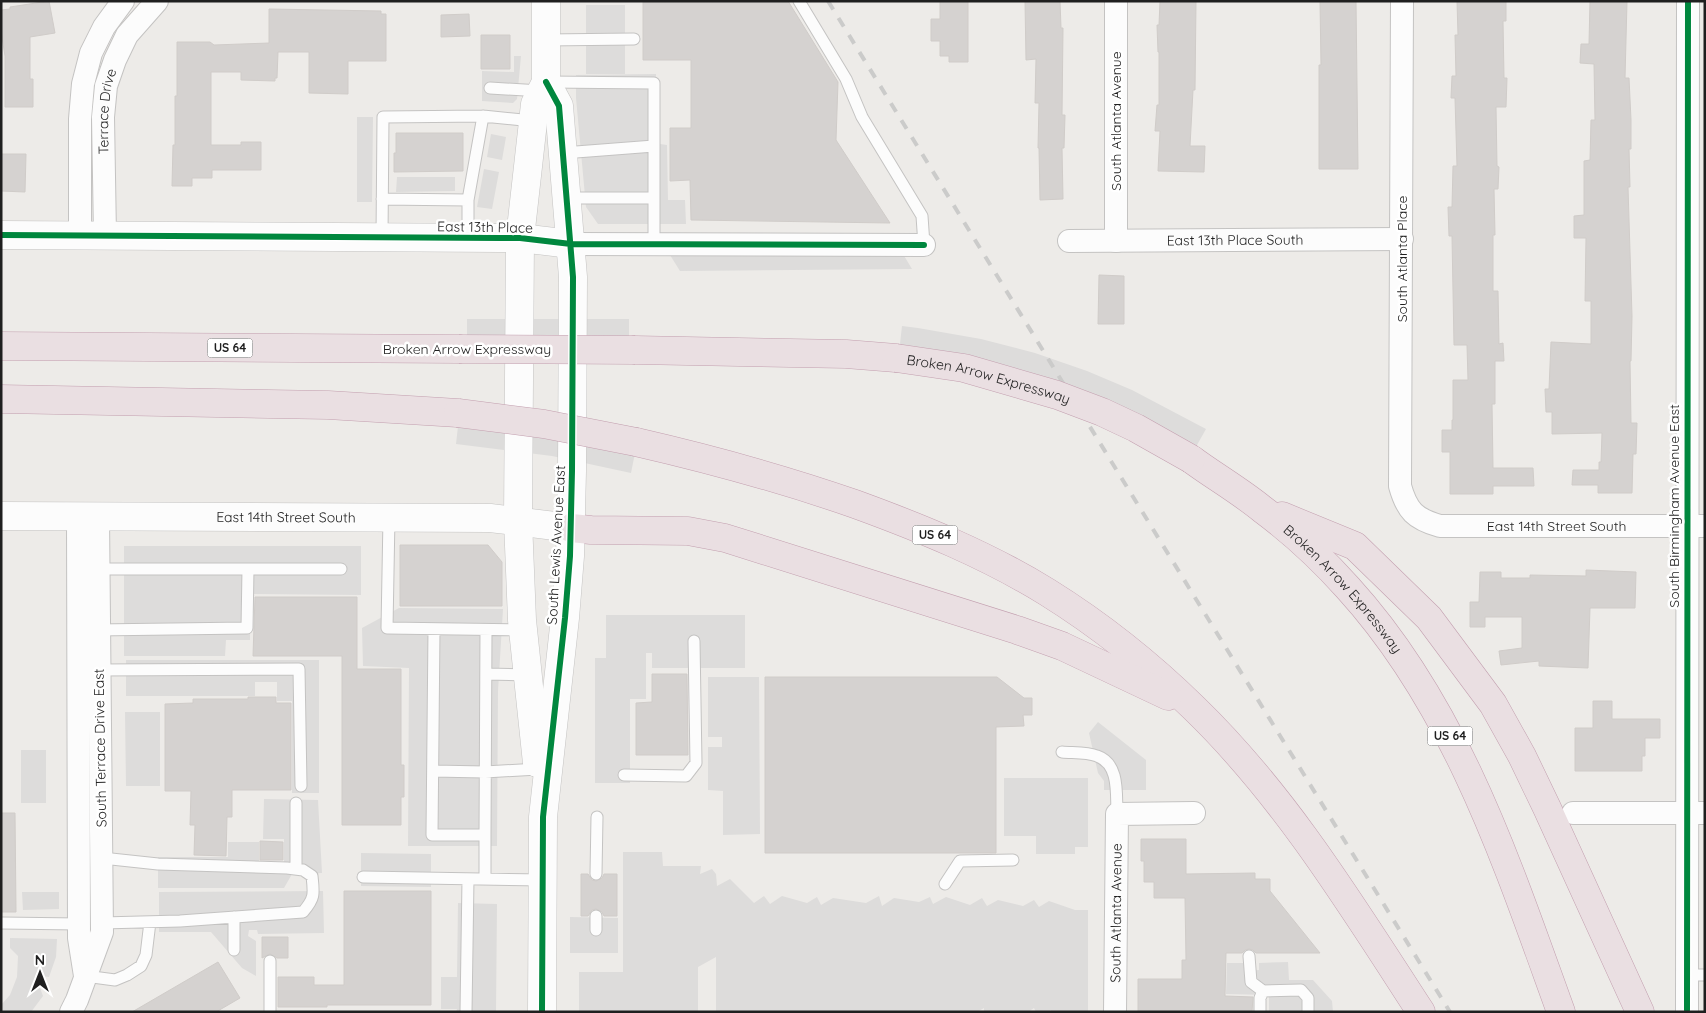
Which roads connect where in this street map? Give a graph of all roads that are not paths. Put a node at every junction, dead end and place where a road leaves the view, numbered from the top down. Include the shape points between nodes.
1 (123, 1) edge
2 (157, 1) edge
3 (546, 1) edge
4 (799, 1) edge
5 (1116, 1) edge
6 (1402, 1) edge
7 (1688, 1) edge
8 (546, 40) junction
9 (634, 40) dead end
10 (544, 86) junction
11 (490, 88) dead end
12 (483, 116) junction
13 (533, 122) junction
14 (654, 146) junction
15 (563, 153) junction
16 (567, 198) junction
17 (654, 198) junction
18 (382, 199) junction
19 (468, 200) junction
20 (1, 235) edge
21 (92, 236) junction
22 (382, 238) junction
23 (468, 238) junction
24 (520, 238) junction
25 (1402, 239) junction
26 (1068, 241) dead end
27 (1116, 241) junction
28 (1696, 241) edge
29 (571, 244) junction
30 (654, 244) junction
31 (924, 245) joint
32 (1, 346) edge
33 (1, 399) edge
34 (1262, 508) junction
35 (1412, 513) joint
36 (1, 516) edge
37 (389, 517) junction
38 (88, 518) junction
39 (518, 521) junction
40 (1696, 526) edge
41 (571, 528) junction
42 (88, 569) junction
43 (248, 569) junction
44 (342, 569) dead end
45 (434, 629) junction
46 (88, 630) junction
47 (486, 630) junction
48 (524, 630) junction
49 (694, 641) dead end
50 (89, 670) junction
51 (486, 674) junction
52 (528, 675) junction
53 (1195, 709) junction
54 (1062, 752) dead end
55 (538, 769) junction
56 (433, 771) junction
57 (486, 772) junction
58 (624, 775) dead end
59 (301, 786) dead end
60 (296, 803) dead end
61 (1194, 813) dead end
62 (1573, 813) dead end
63 (1695, 813) edge
64 (1117, 814) junction
65 (543, 817) junction
66 (597, 817) dead end
67 (485, 835) junction
68 (102, 858) junction
69 (1013, 860) dead end
70 (296, 869) junction
71 (596, 874) dead end
72 (364, 877) dead end
73 (468, 879) junction
74 (485, 879) junction
75 (543, 880) junction
76 (945, 884) dead end
77 (596, 916) dead end
78 (234, 917) junction
79 (150, 922) junction
80 (1, 923) edge
81 (102, 923) junction
82 (79, 924) junction
83 (596, 930) dead end
84 (234, 950) dead end
85 (1249, 956) dead end
86 (270, 961) dead end
87 (1696, 975) edge
88 (85, 976) junction
89 (1263, 991) junction
90 (1687, 1010) dead end
91 (71, 1012) edge
92 (270, 1012) edge
93 (466, 1012) edge
94 (542, 1012) edge
95 (1115, 1012) edge
96 (1260, 1012) edge
97 (1308, 1012) edge
98 (1421, 1012) edge
99 (1561, 1012) edge
100 (1640, 1012) edge

1 - 21 street, Terrace Drive via 104,26 91,53 83,84 80,119
2 - 21 street, Terrace Drive via 127,35 106,86
3 - 8 street, South Lewis Avenue East
4 - 31 lane via 846,79 862,117 922,216
5 - 27 street, South Atlanta Avenue
6 - 25 street, South Atlanta Place
7 - 28 street, South Birmingham Avenue East
8 - 9 lane
8 - 10 street, South Lewis Avenue East
10 - 11 lane
10 - 13 street, South Lewis Avenue East via 535,104
10 - 14 lane via 654,83
10 - 15 street, South Lewis Avenue East via 559,106
12 - 13 lane
12 - 18 lane via 383,117
12 - 19 lane
13 - 24 street, South Lewis Avenue East
14 - 15 lane
14 - 17 lane
15 - 16 street, South Lewis Avenue East
16 - 17 lane
16 - 29 street, South Lewis Avenue East
17 - 30 lane
18 - 19 lane
18 - 22 lane
19 - 23 lane
20 - 21 street
21 - 22 street, East 13th Place
22 - 23 street, East 13th Place
23 - 24 street, East 13th Place
24 - 29 street, East 13th Place
24 - 39 street, South Lewis Avenue East
25 - 27 street, East 13th Place South
25 - 35 street, South Atlanta Place via 1400,486
26 - 27 street, East 13th Place South
28 - 40 street, South Birmingham Avenue East
29 - 30 street, East 13th Place
29 - 41 street, South Lewis Avenue East
30 - 31 street, East 13th Place
32 - 34 highway, Broken Arrow Expressway / US 64, bridge via 634,350 896,358 964,368 1102,412 1190,459
33 - 53 highway, US 64, bridge via 328,405 458,413 544,424 703,457 776,477 947,540 1047,592 1098,627
34 - 99 highway, Broken Arrow Expressway / US 64 via 1349,588 1424,689 1450,734 1476,790 1516,887
34 - 100 highway via 1355,546 1429,618 1462,662 1493,704 1522,756
35 - 40 street, East 14th Street South via 1424,522 1440,526
36 - 38 street, East 14th Street South
37 - 38 street, East 14th Street South
37 - 39 street, East 14th Street South
37 - 45 lane via 387,628
38 - 42 street, South Terrace Drive East
39 - 41 street, East 14th Street South
39 - 48 street, South Lewis Avenue East
40 - 63 street, South Birmingham Avenue East
41 - 53 highway via 688,531 725,538 1053,643
41 - 65 street, South Lewis Avenue East via 563,640
42 - 43 lane
42 - 46 street, South Terrace Drive East
43 - 44 lane
43 - 46 lane via 247,628
45 - 47 lane
45 - 56 lane
46 - 50 street, South Terrace Drive East
47 - 48 lane
47 - 51 lane
48 - 52 street, South Lewis Avenue East
49 - 58 lane via 696,763 686,776
50 - 59 lane via 299,669
50 - 68 street, South Terrace Drive East
50 - 82 street, South Terrace Drive East
51 - 52 lane
51 - 57 lane
52 - 55 street, South Lewis Avenue East
53 - 98 highway, US 64 via 1282,808 1354,908
54 - 64 lane via 1097,756 1110,764 1114,773
55 - 57 lane
55 - 65 street, South Lewis Avenue East
56 - 57 lane
56 - 67 lane via 432,835
57 - 67 lane
60 - 70 lane
61 - 64 street
62 - 63 street
63 - 87 street, South Birmingham Avenue East
64 - 95 street, South Atlanta Avenue
65 - 75 street, South Lewis Avenue East
66 - 71 lane
67 - 74 lane
68 - 70 lane via 158,864
68 - 81 street, South Terrace Drive East
69 - 76 lane via 960,861
70 - 78 lane via 312,876 312,902 303,912
72 - 73 lane
73 - 74 lane
73 - 93 lane
74 - 75 lane
75 - 94 street, South Lewis Avenue East
77 - 83 lane
78 - 79 lane
78 - 84 lane
79 - 81 lane
79 - 88 lane via 146,955 141,966 115,980
80 - 82 lane
81 - 88 street, South Terrace Drive East via 102,932
82 - 88 street, South Terrace Drive East
85 - 89 lane via 1251,982
86 - 92 lane
87 - 90 street, South Birmingham Avenue East
88 - 91 street, South Terrace Drive East
89 - 96 lane
89 - 97 lane via 1301,990 1308,998

